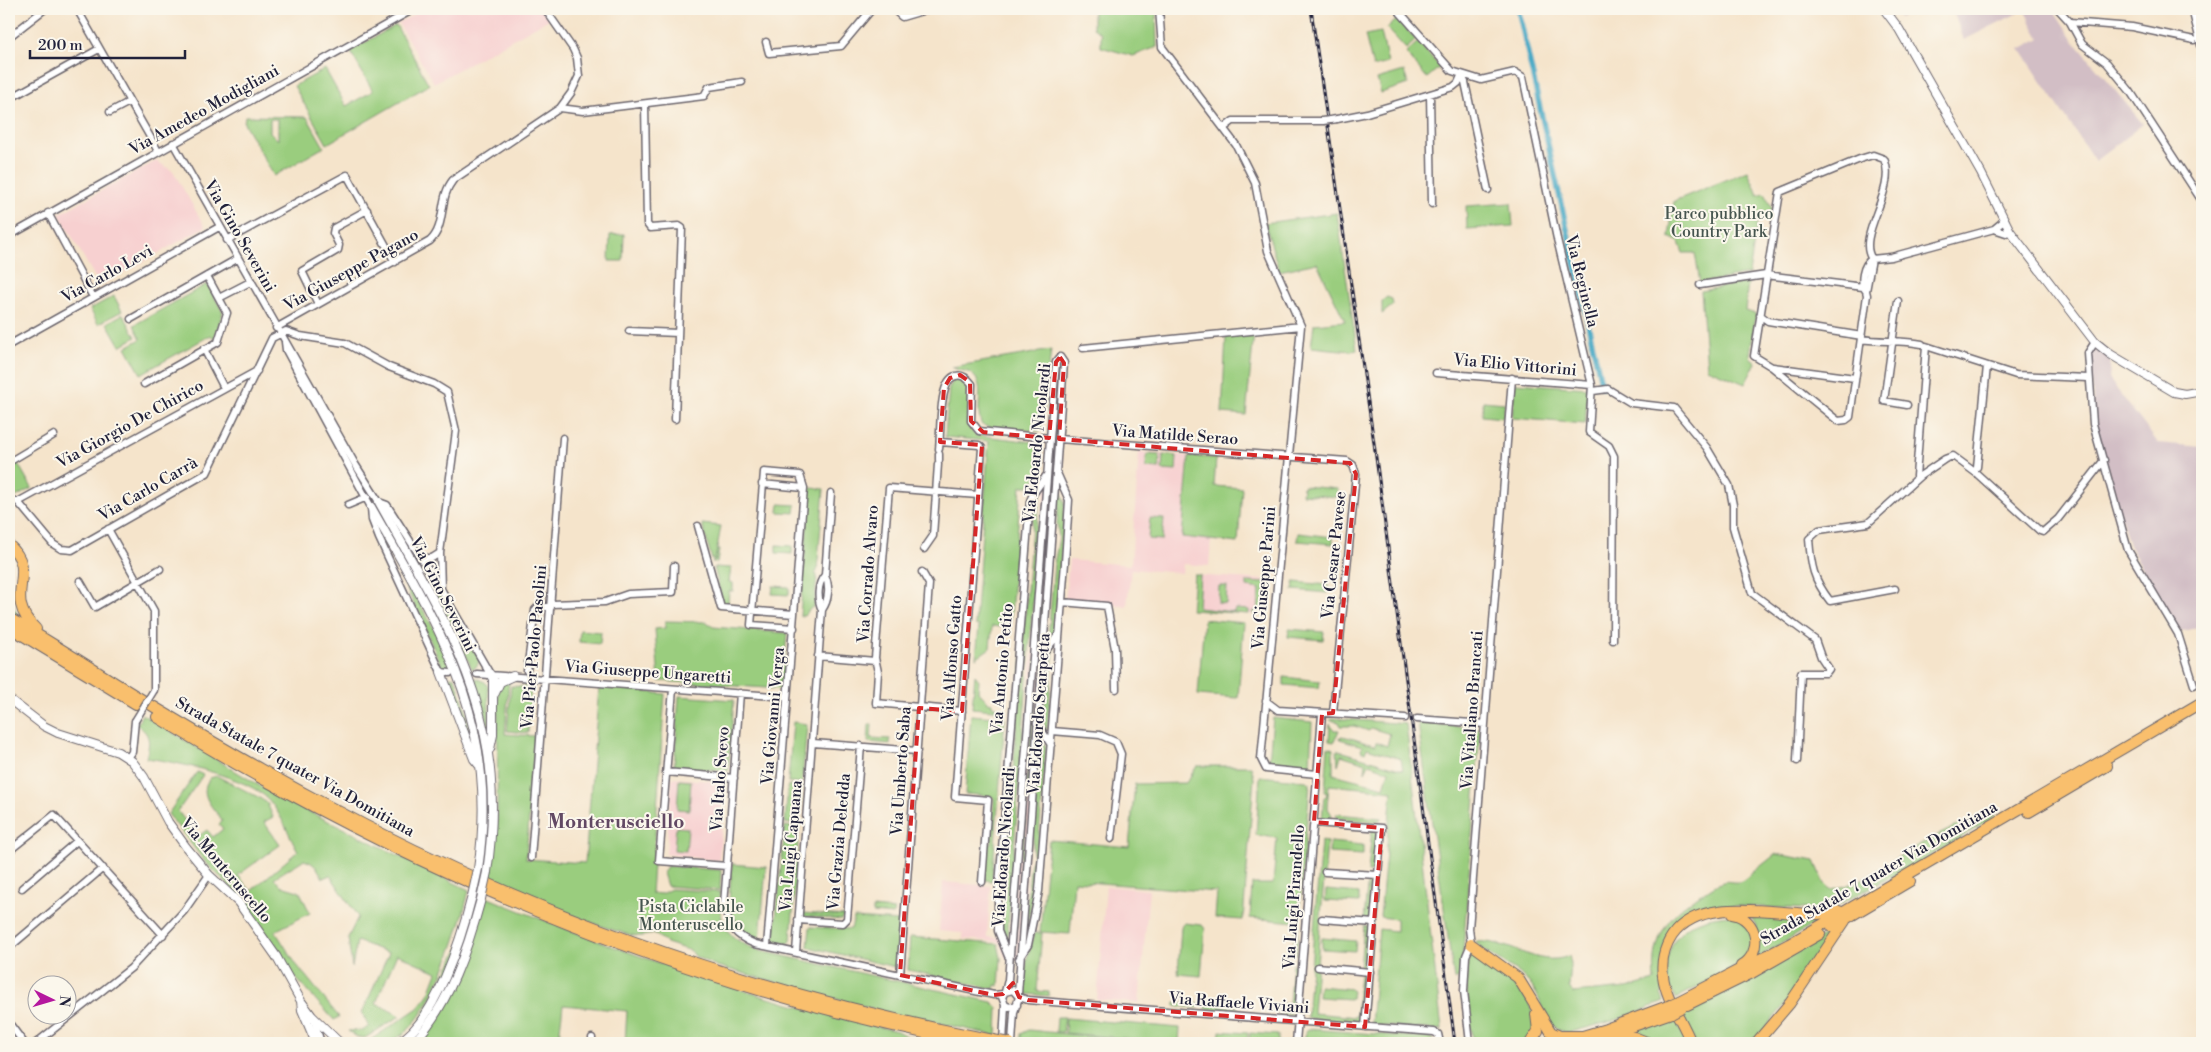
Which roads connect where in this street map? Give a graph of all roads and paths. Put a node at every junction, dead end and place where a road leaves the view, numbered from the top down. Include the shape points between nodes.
1 (46, 9) edge
2 (78, 9) edge
3 (414, 9) edge
4 (546, 9) edge
5 (872, 9) edge
6 (893, 9) edge
7 (929, 9) edge
8 (1159, 9) edge
9 (1397, 9) edge
10 (1884, 9) edge
11 (2058, 9) edge
12 (2192, 9) edge
13 (2070, 22) junction
14 (9, 37) edge
15 (2199, 40) edge
16 (766, 42) dead end
17 (99, 49) junction
18 (2202, 49) edge
19 (1461, 76) junction
20 (742, 82) dead end
21 (1430, 94) junction
22 (9, 99) edge
23 (129, 102) junction
24 (645, 104) junction
25 (560, 108) junction
26 (110, 112) dead end
27 (1224, 128) junction
28 (173, 143) junction
29 (158, 151) junction
30 (2199, 188) edge
31 (1488, 190) dead end
32 (2202, 201) edge
33 (1432, 204) dead end
34 (367, 210) junction
35 (48, 213) junction
36 (2004, 220) junction
37 (219, 227) junction
38 (1994, 229) junction
39 (2010, 231) junction
40 (9, 236) edge
41 (227, 240) junction
42 (1872, 258) junction
43 (237, 259) junction
44 (395, 262) junction
45 (1766, 275) junction
46 (208, 276) junction
47 (250, 282) junction
48 (1700, 285) dead end
49 (1864, 289) junction
50 (94, 297) junction
51 (219, 298) junction
52 (1898, 301) dead end
53 (318, 304) junction
54 (1760, 315) junction
55 (131, 319) dead end
56 (1301, 326) junction
57 (278, 331) junction
58 (629, 331) dead end
59 (678, 333) junction
60 (300, 336) junction
61 (1861, 337) junction
62 (2095, 342) junction
63 (1892, 343) junction
64 (287, 344) junction
65 (1922, 344) dead end
66 (9, 345) edge
67 (1083, 348) dead end
68 (204, 350) junction
69 (1987, 366) junction
70 (1772, 367) junction
71 (257, 371) junction
72 (1436, 372) dead end
73 (1512, 378) junction
74 (1856, 378) junction
75 (2088, 378) junction
76 (144, 384) dead end
77 (224, 388) junction
78 (1595, 389) junction
79 (2202, 391) edge
80 (1907, 405) dead end
81 (675, 419) dead end
82 (54, 435) dead end
83 (563, 438) dead end
84 (1050, 438) junction
85 (1059, 439) junction
86 (939, 454) junction
87 (1289, 457) junction
88 (2104, 460) junction
89 (9, 462) edge
90 (1977, 467) dead end
91 (1056, 471) junction
92 (1046, 476) junction
93 (1916, 476) dead end
94 (762, 484) junction
95 (804, 488) junction
96 (936, 492) junction
97 (831, 493) dead end
98 (978, 495) junction
99 (367, 497) junction
100 (9, 499) edge
101 (18, 502) junction
102 (379, 502) junction
103 (348, 505) dead end
104 (371, 507) junction
105 (698, 526) dead end
106 (108, 529) junction
107 (9, 545) edge
108 (924, 549) dead end
109 (440, 553) junction
110 (422, 558) junction
111 (674, 566) dead end
112 (160, 569) dead end
113 (922, 572) dead end
114 (80, 581) dead end
115 (139, 581) junction
116 (18, 585) junction
117 (441, 589) junction
118 (1895, 589) dead end
119 (10, 594) edge
120 (1062, 602) junction
121 (551, 606) junction
122 (752, 611) junction
123 (794, 614) junction
124 (9, 618) edge
125 (9, 626) edge
126 (794, 628) junction
127 (1059, 634) junction
128 (47, 640) junction
129 (1613, 640) dead end
130 (1042, 655) junction
131 (818, 656) junction
132 (875, 661) junction
133 (527, 671) dead end
134 (441, 672) junction
135 (450, 673) dead end
136 (477, 674) dead end
137 (490, 674) junction
138 (513, 676) junction
139 (545, 678) junction
140 (2194, 685) dead end
141 (673, 689) junction
142 (1030, 689) junction
143 (1116, 689) dead end
144 (1039, 690) junction
145 (740, 693) junction
146 (787, 697) junction
147 (9, 699) edge
148 (493, 699) junction
149 (1266, 701) junction
150 (2202, 702) edge
151 (919, 708) junction
152 (2202, 709) edge
153 (1278, 710) junction
154 (962, 711) junction
155 (1333, 713) junction
156 (1322, 714) junction
157 (1405, 718) dead end
158 (1417, 719) dead end
159 (1264, 720) junction
160 (1037, 723) junction
161 (1485, 724) junction
162 (1052, 731) junction
163 (813, 743) junction
164 (1051, 745) junction
165 (861, 746) junction
166 (917, 751) junction
167 (489, 753) junction
168 (128, 758) junction
169 (1796, 761) dead end
170 (480, 766) junction
171 (666, 772) junction
172 (1317, 774) junction
173 (734, 778) junction
174 (1314, 822) junction
175 (1111, 839) dead end
176 (77, 841) junction
177 (9, 850) edge
178 (531, 858) dead end
179 (727, 866) junction
180 (103, 868) junction
181 (1325, 872) dead end
182 (209, 875) junction
183 (1378, 875) junction
184 (982, 882) dead end
185 (22, 888) dead end
186 (1716, 911) junction
187 (1846, 914) junction
188 (1322, 919) dead end
189 (798, 920) junction
190 (1374, 923) junction
191 (163, 935) junction
192 (1471, 944) junction
193 (11, 946) dead end
194 (767, 946) junction
195 (796, 952) junction
196 (1009, 958) junction
197 (1019, 959) junction
198 (1318, 967) dead end
199 (1370, 972) junction
200 (900, 975) junction
201 (1732, 976) junction
202 (1004, 998) junction
203 (1018, 999) junction
204 (301, 1001) junction
205 (1680, 1004) junction
206 (1669, 1009) junction
207 (1537, 1010) junction
208 (312, 1016) junction
209 (1298, 1022) junction
210 (9, 1023) edge
211 (1365, 1026) junction
212 (1608, 1036) junction
213 (1585, 1040) edge
214 (998, 1042) edge
215 (24, 1043) edge
216 (36, 1043) edge
217 (316, 1043) edge
218 (321, 1043) edge
219 (340, 1043) edge
220 (397, 1043) edge
221 (413, 1043) edge
222 (971, 1043) edge
223 (1011, 1043) edge
224 (1296, 1043) edge
225 (1440, 1043) edge
226 (1470, 1043) edge
227 (1530, 1043) edge
228 (1559, 1043) edge
229 (1649, 1043) edge
230 (1691, 1043) edge
231 (1756, 1043) edge

1 - 14 street
2 - 17 street
3 - 28 street, Via Amedeo Modigliani
4 - 25 street, Via Giuseppe Pagano via 574,49 578,66 579,76
5 - 16 street via 841,46 769,53
6 - 7 street via 902,17
8 - 27 street via 1162,47
9 - 19 street via 1452,71
10 - 36 street via 1899,29
11 - 13 street
12 - 15 street
13 - 15 street via 2132,27
13 - 30 street via 2082,44 2107,63 2130,91
15 - 18 street
17 - 22 street
17 - 23 street
19 - 21 street via 1453,87
19 - 31 street via 1465,82
19 - 78 street, Via Reginella via 1481,80 1516,72 1523,77 1557,239
20 - 24 street via 709,86 704,96
21 - 27 street, bridge via 1337,119 1233,121
21 - 33 street
23 - 26 street
23 - 29 street
24 - 25 street via 583,110
24 - 59 street via 647,224 650,228 682,228
25 - 44 street, Via Giuseppe Pagano via 453,180 446,190 439,228 433,238
27 - 56 street via 1239,149 1256,186 1268,251
28 - 29 street, Via Amedeo Modigliani
28 - 37 street, Via Gino Severini
29 - 35 street, Via Amedeo Modigliani
30 - 32 street
34 - 41 street via 349,178 343,175
34 - 44 street
34 - 53 street via 334,228 333,233 340,245 336,252 302,271
35 - 40 street, Via Amedeo Modigliani
35 - 50 street
36 - 38 street
36 - 39 street
37 - 41 street, Via Gino Severini
37 - 50 street, Via Carlo Levi
38 - 39 street
38 - 42 street via 1891,257
39 - 62 street
41 - 43 street, Via Gino Severini
42 - 45 street via 1868,249 1871,231 1888,178 1884,160 1873,155 1780,192
42 - 49 street
43 - 46 street
43 - 47 street, Via Gino Severini
44 - 53 street, Via Giuseppe Pagano
45 - 48 street
45 - 49 street
45 - 54 street
46 - 51 street
46 - 55 street
47 - 51 street
47 - 57 street, Via Gino Severini
49 - 61 street via 1867,296
50 - 66 street, Via Carlo Levi
51 - 68 street via 227,317 218,342
52 - 63 street
53 - 57 street, Via Giuseppe Pagano
54 - 61 street via 1768,321
54 - 70 street via 1754,356
56 - 67 street
56 - 87 street, Via Giuseppe Parini
57 - 60 street
57 - 64 street, Via Gino Severini
57 - 71 street, Via Carlo Carrà
58 - 59 street
59 - 81 street
60 - 64 street
60 - 109 street via 345,343 389,367 447,392 456,431
61 - 63 street
61 - 74 street
62 - 75 street via 2088,353
62 - 79 street via 2174,392
63 - 65 street via 1900,340
63 - 80 street via 1884,401
64 - 99 street, Via Gino Severini via 285,348
64 - 102 street, Via Gino Severini
68 - 76 street
68 - 77 street
69 - 75 street via 2016,375
69 - 90 street
69 - 93 street via 1926,346
70 - 74 street
70 - 74 street via 1841,422 1850,416
71 - 77 street, Via Giorgio De Chirico
71 - 106 street, Via Carlo Carrà via 207,473
72 - 73 street, Via Elio Vittorini
73 - 78 street, Via Elio Vittorini
73 - 161 street, Via Vitaliano Brancati
75 - 88 street via 2093,424
77 - 101 street, Via Giorgio De Chirico
78 - 129 street, Via Reginella via 1589,432 1609,446 1614,456
78 - 169 street, Via Elio Vittorini via 1608,389 1631,404 1674,408 1707,448 1730,485 1734,505 1733,527 1752,593 1818,644 1829,669 1826,673 1804,672 1800,676
82 - 89 street
83 - 121 street, Via Pier Paolo Pasolini
84 - 85 street, Via Edoardo Nicolardi via 1056,362 1060,357 1064,363
84 - 86 street via 979,432 971,421 972,384 957,375 950,378 944,388
84 - 92 street, Via Edoardo Nicolardi
85 - 87 street, Via Matilde Serao
85 - 91 street, Via Edoardo Nicolardi
86 - 96 street
86 - 98 street, Via Alfonso Gatto via 981,447
87 - 149 street, Via Giuseppe Parini
87 - 155 street, Via Cesare Pavese via 1346,461 1353,465 1356,474
88 - 118 street via 2058,519 2043,532 1953,456 1920,476 1868,523 1819,530 1809,539 1811,568 1830,601
88 - 140 street via 2128,550 2178,634
91 - 120 street, Via Edoardo Scarpetta via 1070,500
91 - 130 street, Via Edoardo Nicolardi
92 - 142 street, Via Edoardo Nicolardi
92 - 196 street, Via Antonio Petito via 1030,499 998,898 998,930
94 - 95 street
94 - 95 street via 764,472 800,475
94 - 122 street
95 - 123 street, Via Giovanni Verga
96 - 98 street, Via Corrado Alvaro
96 - 108 street via 933,536
96 - 132 street, Via Corrado Alvaro via 889,488
97 - 131 street, Via Luigi Capuana via 825,575 827,603 822,610
98 - 154 street, Via Alfonso Gatto
99 - 103 street
99 - 104 street, Via Gino Severini
100 - 101 street
101 - 106 street, Via Carlo Carrà via 53,544 61,549 72,550
102 - 110 street, Via Gino Severini via 387,505
102 - 167 street, Via Gino Severini via 458,649 476,698
104 - 134 street, Via Gino Severini via 379,538
104 - 170 street, Via Gino Severini via 433,617 450,655 468,702
105 - 122 street via 721,608
106 - 115 street
107 - 116 highway via 21,564
109 - 110 street via 432,558
109 - 117 street
110 - 117 street, Via Gino Severini
111 - 121 street via 673,592 628,594 606,602
112 - 115 street
113 - 151 street, Via Umberto Saba via 929,584
114 - 115 street via 95,607
115 - 168 street, bridge via 154,611 154,690 135,721 132,752
116 - 119 highway
116 - 128 highway via 16,597 20,611
117 - 137 street, Via Gino Severini
120 - 127 street, Via Edoardo Scarpetta
120 - 143 street via 1108,606 1115,649
121 - 133 street via 534,610
121 - 139 street, Via Pier Paolo Pasolini
122 - 123 street
122 - 126 street via 750,625
123 - 126 street, Via Giovanni Verga
124 - 128 highway, Strada Statale 7 quater Via Domitiana
125 - 222 highway, Strada Statale 7 quater Via Domitiana via 272,785 396,849 492,893 597,936 736,984 857,1018
126 - 146 street, Via Giovanni Verga
127 - 130 street
127 - 162 street, Via Edoardo Scarpetta
128 - 214 highway, Strada Statale 7 quater Via Domitiana via 173,719 319,802 408,847 518,896 653,949 770,987 902,1022
130 - 144 street, Via Edoardo Nicolardi
131 - 132 street, Via Corrado Alvaro
131 - 163 street, Via Luigi Capuana
132 - 151 street, Via Corrado Alvaro via 878,672 876,703
134 - 135 street
134 - 170 street via 474,759
136 - 137 street, Via Giuseppe Ungaretti
137 - 138 street, Via Giuseppe Ungaretti
137 - 148 street
138 - 139 street, Via Giuseppe Ungaretti
138 - 148 street via 500,682
139 - 141 street, Via Giuseppe Ungaretti
139 - 178 street, Via Pier Paolo Pasolini
141 - 145 street, Via Giuseppe Ungaretti
141 - 171 street
142 - 144 street
142 - 196 street, Via Edoardo Nicolardi
144 - 160 street, Via Edoardo Nicolardi
145 - 146 street, Via Giuseppe Ungaretti
145 - 173 street, Via Italo Svevo
146 - 194 street, Via Giovanni Verga
147 - 168 street via 51,729
148 - 167 street via 493,735
149 - 153 street
149 - 159 street, Via Giuseppe Parini
150 - 187 highway, Strada Statale 7 quater Via Domitiana
151 - 154 street
151 - 166 street, Via Umberto Saba
152 - 187 highway, Strada Statale 7 quater Via Domitiana
153 - 156 street
153 - 159 street
154 - 184 street, Via Alfonso Gatto via 955,797 988,800
155 - 156 street
155 - 157 street
156 - 172 street, Via Luigi Pirandello
158 - 161 street
159 - 172 street, Via Giuseppe Parini via 1260,760 1263,767
160 - 164 street
160 - 197 street, Via Edoardo Nicolardi
161 - 192 street, Via Vitaliano Brancati via 1468,929
162 - 164 street, Via Edoardo Scarpetta
162 - 175 street via 1100,735 1116,742 1121,754
163 - 165 street
163 - 189 street, Via Luigi Capuana
164 - 197 street, Via Edoardo Scarpetta via 1038,900 1028,945
165 - 166 street
165 - 189 street, Via Grazia Deledda via 847,919 843,924
166 - 200 street, Via Umberto Saba
167 - 221 street, Via Gino Severini, bridge via 492,830 481,899 456,974
168 - 182 street, Via Monteruscello via 138,768 168,822
170 - 220 street, Via Gino Severini, bridge via 483,825 478,869 462,932 443,981 419,1022
171 - 173 street
171 - 179 street via 659,861
172 - 174 street, Via Luigi Pirandello
173 - 179 street, Via Italo Svevo
174 - 183 street via 1382,828
174 - 209 street, Via Luigi Pirandello
176 - 177 street via 54,815
176 - 180 street
176 - 185 street
179 - 194 street, Via Italo Svevo via 724,905 730,926 736,935
180 - 191 street
180 - 193 street
181 - 183 street
182 - 191 street
182 - 204 street, Via Monteruscello via 238,902 256,926
183 - 190 street
186 - 187 highway
186 - 201 highway via 1744,918 1750,922 1755,934 1752,956
186 - 230 highway via 1683,924 1670,939 1663,956 1666,989
187 - 201 highway, Strada Statale 7 quater Via Domitiana
187 - 205 highway, Strada Statale 7 quater Via Domitiana via 1752,973
187 - 231 highway via 1800,988
188 - 190 street
189 - 195 street, Via Luigi Capuana
190 - 199 street
191 - 216 street via 115,982
192 - 207 highway via 1518,978
192 - 226 street, Via Vitaliano Brancati via 1466,956 1464,991
194 - 195 street
195 - 200 street
196 - 202 street, Via Edoardo Nicolardi
197 - 203 street, Via Edoardo Nicolardi
198 - 199 street
199 - 211 street
200 - 202 street
201 - 205 highway, Strada Statale 7 quater Via Domitiana
202 - 203 street via 1013,990
202 - 203 street via 1010,1008
202 - 214 street, Via Edoardo Nicolardi
203 - 209 street, Via Raffaele Viviani
203 - 223 street, Via Edoardo Nicolardi
204 - 208 street
204 - 217 street, Via Monteruscello
205 - 206 highway, Strada Statale 7 quater Via Domitiana, bridge
206 - 212 highway, Strada Statale 7 quater Via Domitiana
206 - 213 highway, Strada Statale 7 quater Via Domitiana
207 - 213 highway via 1554,1033
207 - 227 highway via 1538,1034
208 - 218 street
208 - 219 street
209 - 211 street, Via Raffaele Viviani
209 - 224 street, Via Luigi Pirandello
210 - 215 street
211 - 225 street, Via Raffaele Viviani via 1434,1032 1438,1034
212 - 213 highway, Strada Statale 7 quater Via Domitiana
212 - 229 highway via 1634,1037
213 - 228 highway, Strada Statale 7 quater Via Domitiana
214 - 223 highway, Strada Statale 7 quater Via Domitiana, bridge

